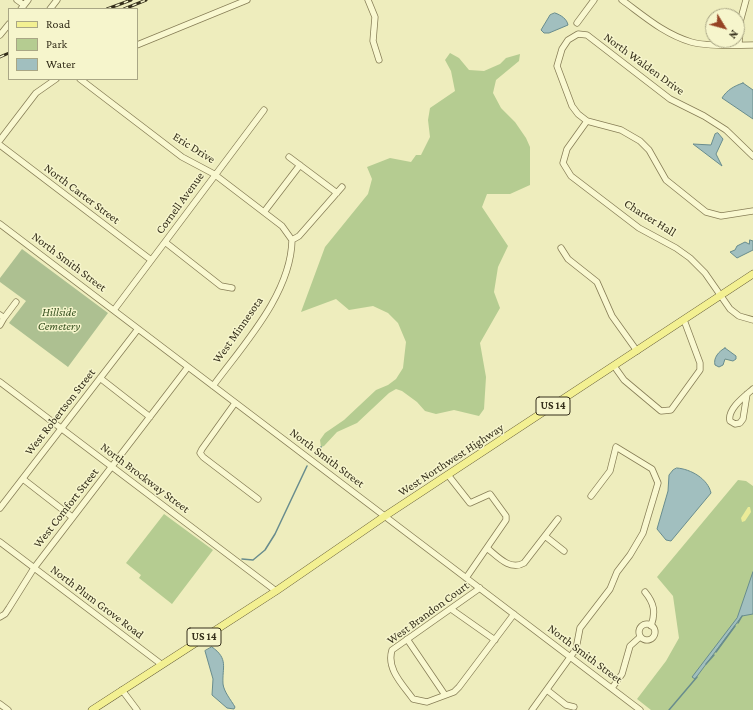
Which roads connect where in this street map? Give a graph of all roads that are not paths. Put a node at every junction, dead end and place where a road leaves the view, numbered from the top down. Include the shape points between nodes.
1 (17, 0) edge
2 (28, 0) edge
3 (246, 0) edge
4 (368, 0) edge
5 (594, 0) edge
6 (622, 0) edge
7 (22, 7) edge
8 (577, 23) dead end
9 (8, 25) edge
10 (0, 35) edge
11 (705, 43) edge
12 (138, 45) edge
13 (378, 60) dead end
14 (55, 80) edge
15 (81, 80) edge
16 (264, 110) dead end
17 (587, 121) junction
18 (0, 140) edge
19 (0, 145) edge
20 (753, 156) edge
21 (289, 157) dead end
22 (300, 166) junction
23 (214, 174) junction
24 (342, 187) dead end
25 (337, 193) junction
26 (753, 210) edge
27 (264, 212) junction
28 (0, 224) edge
29 (292, 240) junction
30 (165, 242) junction
31 (561, 248) dead end
32 (151, 260) junction
33 (753, 274) edge
34 (232, 288) dead end
35 (720, 297) junction
36 (16, 302) dead end
37 (114, 310) junction
38 (2, 316) edge
39 (684, 320) junction
40 (753, 320) edge
41 (0, 325) edge
42 (138, 329) junction
43 (637, 351) junction
44 (614, 366) junction
45 (188, 367) junction
46 (100, 378) junction
47 (2, 384) edge
48 (212, 386) junction
49 (753, 389) edge
50 (0, 392) edge
51 (747, 394) junction
52 (236, 403) junction
53 (150, 417) junction
54 (61, 428) junction
55 (112, 466) junction
56 (448, 475) junction
57 (23, 479) junction
58 (591, 496) dead end
59 (258, 499) dead end
60 (0, 508) edge
61 (385, 516) junction
62 (72, 517) junction
63 (558, 519) dead end
64 (545, 536) junction
65 (0, 542) edge
66 (487, 548) junction
67 (564, 551) dead end
68 (34, 568) junction
69 (466, 578) junction
70 (480, 588) junction
71 (276, 591) junction
72 (645, 592) dead end
73 (451, 609) junction
74 (514, 614) junction
75 (0, 617) edge
76 (651, 626) junction
77 (640, 638) junction
78 (407, 639) junction
79 (495, 640) junction
80 (570, 658) junction
81 (161, 664) junction
82 (612, 688) junction
83 (122, 690) junction
84 (547, 690) junction
85 (445, 695) junction
86 (0, 704) edge
87 (574, 707) dead end
88 (8, 710) edge
89 (92, 710) edge
90 (137, 710) edge
91 (532, 710) edge
92 (640, 710) edge

1 - 7 street
2 - 7 street
3 - 12 street
4 - 13 street via 375,17 373,41
5 - 8 street
6 - 11 street via 660,28 683,39
9 - 10 street
14 - 18 street via 36,93
15 - 23 street, Eric Drive via 182,157
16 - 23 street, Cornell Avenue
17 - 20 street, North Walden Drive via 572,106 556,66 568,40 578,34 587,35 670,99 726,130
17 - 26 street via 622,130 640,141 649,150 666,180 706,212 721,216
17 - 35 street, Charter Hall via 567,149 563,163 571,176 633,223 690,258 705,273
19 - 32 street, North Carter Street
21 - 22 street
22 - 25 street
22 - 27 street
23 - 27 street, Eric Drive
23 - 30 street, Cornell Avenue
24 - 25 street
25 - 29 street via 299,236
27 - 29 street, Eric Drive via 282,226
28 - 37 street, North Smith Street
29 - 48 street, West Minnesota via 291,257 284,278 264,317
30 - 32 street, Cornell Avenue
30 - 34 street via 221,286
31 - 43 street via 568,259 597,282 612,316
32 - 37 street, Cornell Avenue
33 - 35 main road, West Northwest Highway / US 14
35 - 39 main road, West Northwest Highway / US 14
35 - 40 street, Charter Hall via 739,316
36 - 38 street
37 - 42 street, North Smith Street
38 - 41 street
39 - 43 main road, West Northwest Highway / US 14
39 - 44 street via 700,370 671,410 661,411 624,380
42 - 45 street, North Smith Street
42 - 46 street, West Robertson Street
43 - 44 main road, West Northwest Highway / US 14
44 - 56 main road, West Northwest Highway / US 14
45 - 48 street, North Smith Street
45 - 53 street, West Comfort Street
46 - 53 street
46 - 54 street, West Robertson Street
47 - 50 street
47 - 54 street, North Brockway Street
48 - 52 street, North Smith Street
49 - 51 street
51 - 51 street via 743,420 735,424 730,421 730,413
52 - 59 street via 200,453 203,458
52 - 61 street, North Smith Street
53 - 55 street, West Comfort Street
54 - 55 street, North Brockway Street
54 - 57 street, West Robertson Street
55 - 62 street, West Comfort Street
55 - 71 street, North Brockway Street
56 - 61 main road, West Northwest Highway / US 14
56 - 66 street via 470,503 490,494 506,516 505,524
57 - 60 street, West Robertson Street
57 - 62 street
58 - 80 street via 610,471 616,447 652,469 658,483 644,533 617,572 610,589 580,628 576,649
61 - 69 street, North Smith Street
61 - 71 main road, West Northwest Highway / US 14
62 - 68 street, West Comfort Street
63 - 64 street
64 - 66 street via 524,563 515,567
64 - 67 street
65 - 68 street, North Plum Grove Road
66 - 69 street
68 - 75 street, West Comfort Street via 5,614
68 - 81 street, North Plum Grove Road
69 - 70 street, North Smith Street
70 - 73 street, West Brandon Court
70 - 74 street, North Smith Street
71 - 81 main road, West Northwest Highway / US 14
72 - 76 street via 652,600 654,609
73 - 78 street, West Brandon Court
73 - 79 street
74 - 79 street, West Brandon Court
74 - 80 street, North Smith Street
76 - 77 street via 646,624 641,627
76 - 77 street via 654,630 653,637 646,640
77 - 82 street via 630,646 622,674
78 - 85 street
78 - 85 street, West Brandon Court via 392,650 389,659 391,667 413,699 427,702
79 - 85 street, West Brandon Court via 459,687
80 - 82 street, North Smith Street
80 - 84 street
81 - 83 main road, US 14
82 - 92 street, North Smith Street
83 - 89 main road, US 14
83 - 90 street
84 - 87 street via 566,705
84 - 91 street
86 - 88 street

